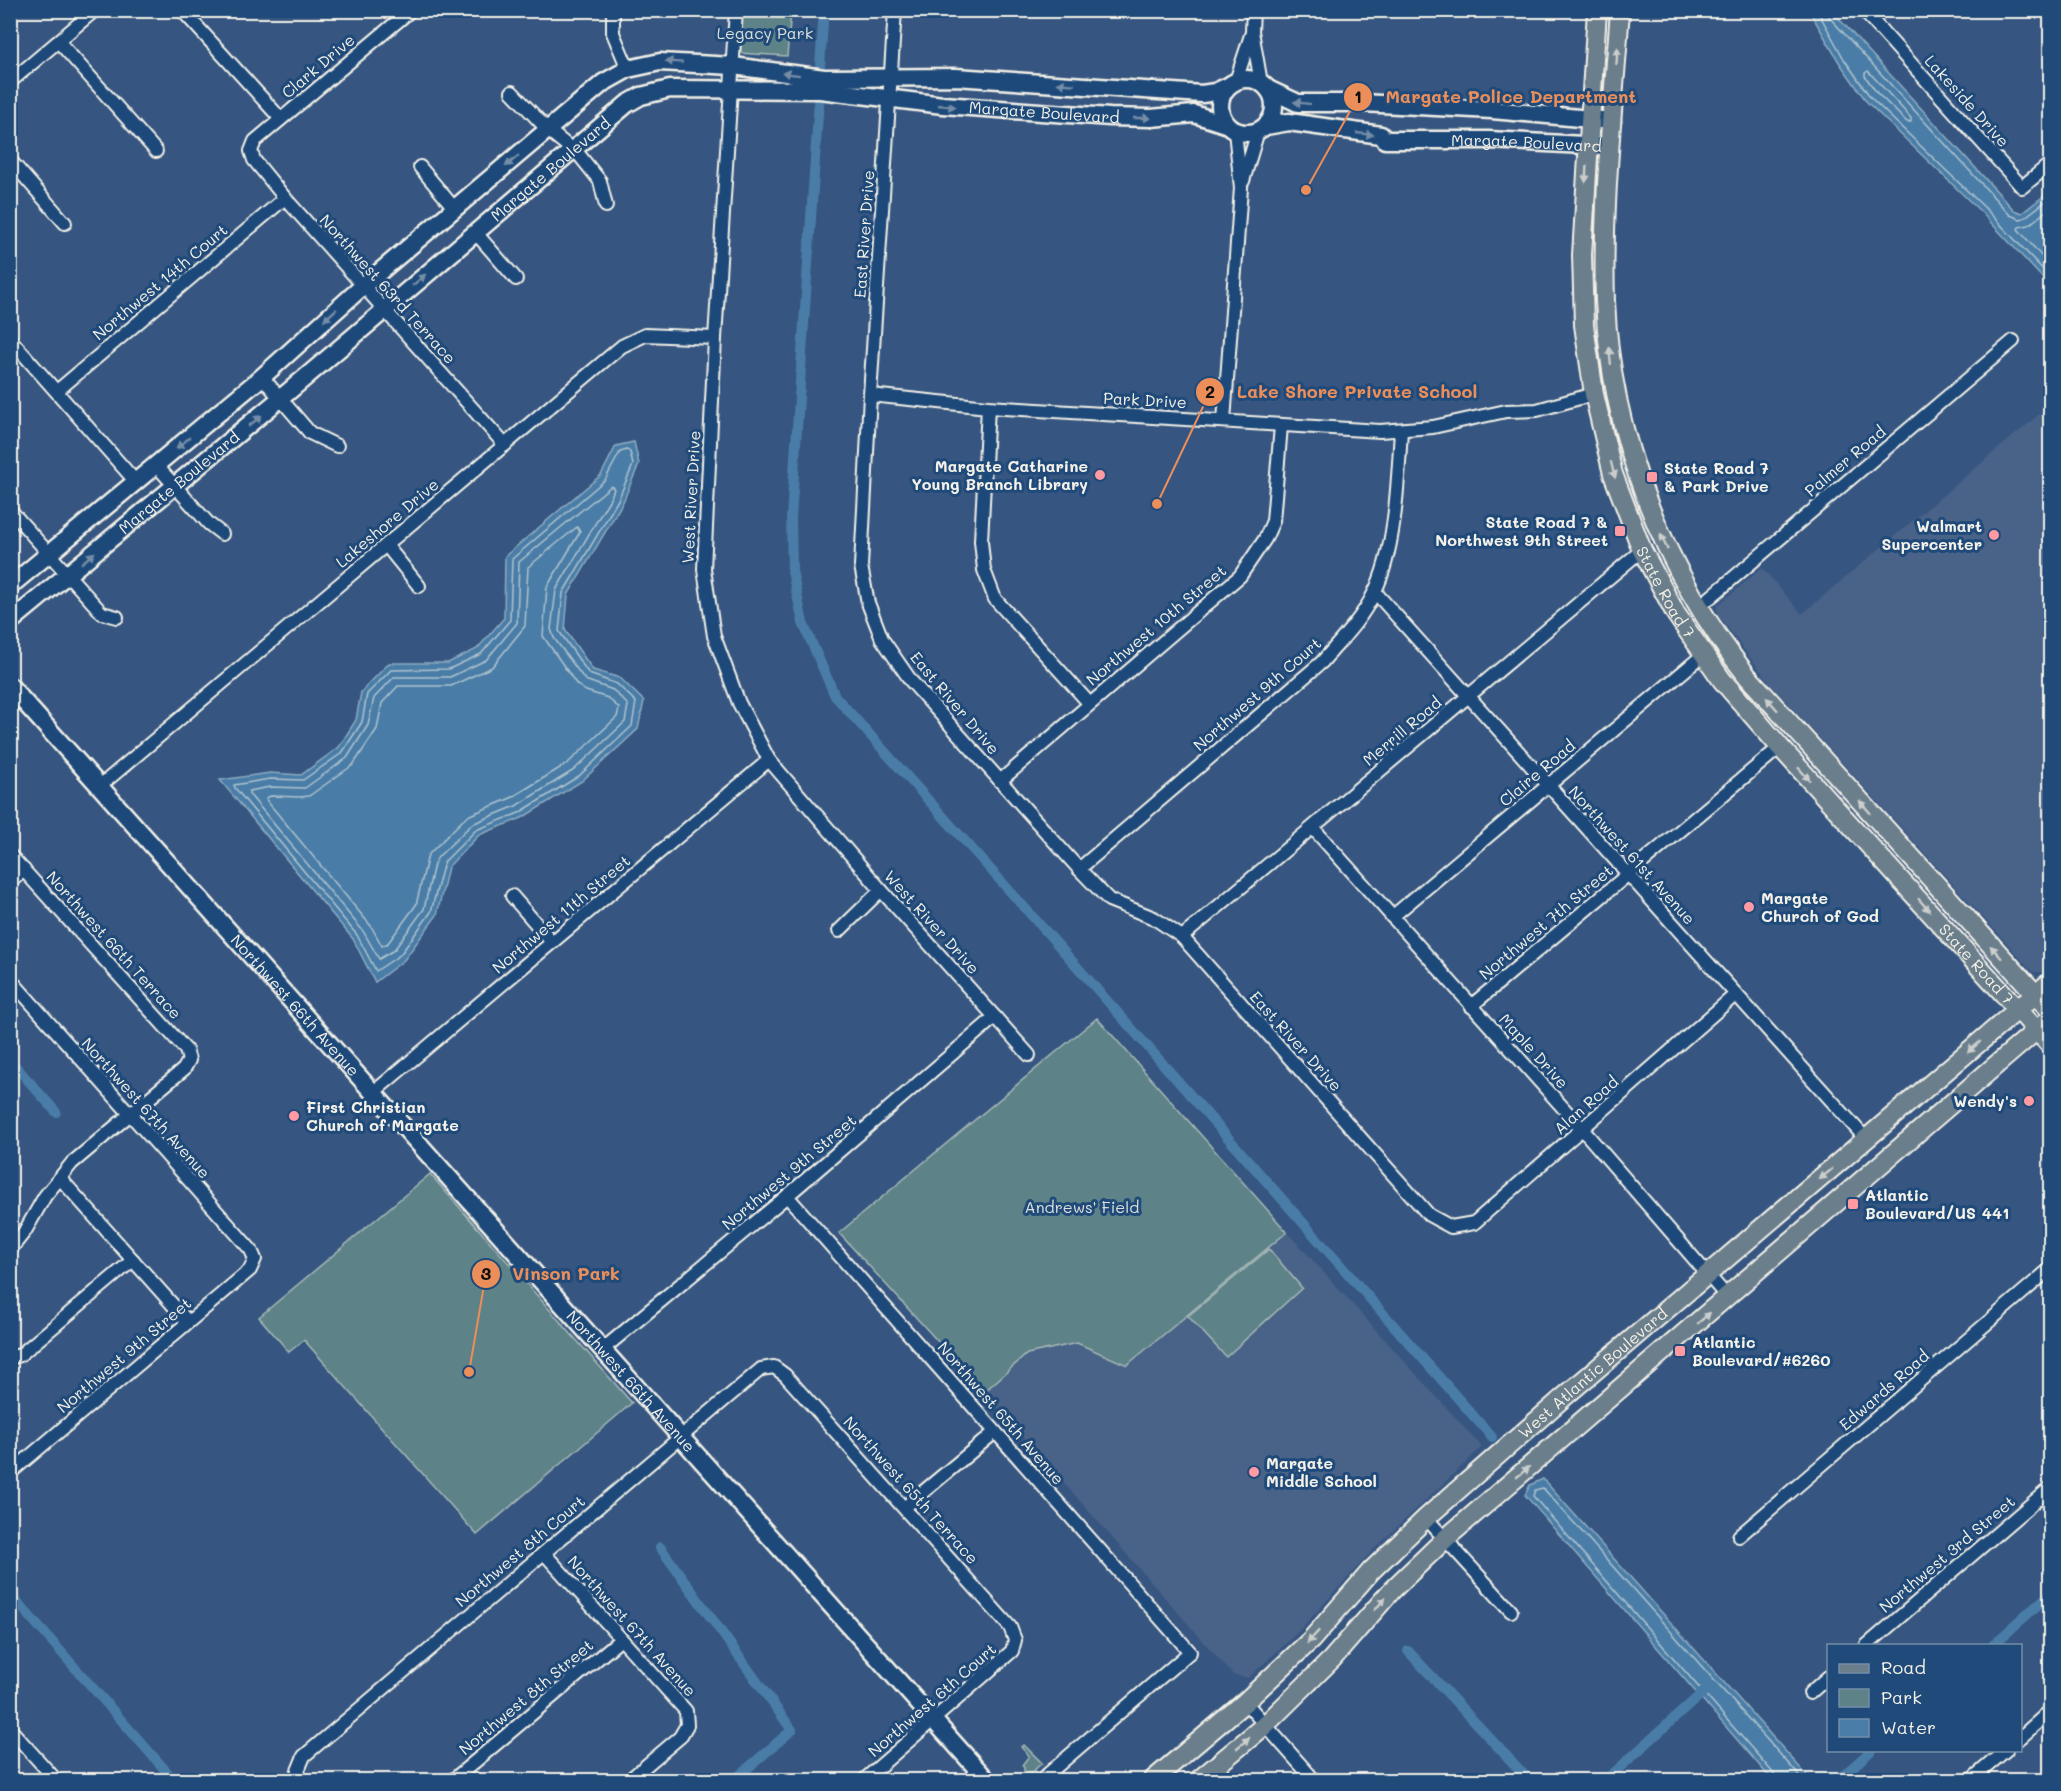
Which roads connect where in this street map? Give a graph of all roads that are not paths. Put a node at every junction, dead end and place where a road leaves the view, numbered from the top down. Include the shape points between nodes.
1 (95, 10) edge
2 (182, 10) edge
3 (411, 10) edge
4 (735, 10) edge
5 (895, 10) edge
6 (1253, 10) edge
7 (1597, 10) edge
8 (1620, 10) edge
9 (1863, 10) edge
10 (614, 13) dead end
11 (1252, 31) junction
12 (59, 42) junction
13 (733, 66) junction
14 (628, 69) junction
15 (891, 77) junction
16 (10, 82) edge
17 (1232, 84) junction
18 (1264, 86) junction
19 (731, 89) junction
20 (513, 92) dead end
21 (889, 99) junction
22 (1502, 111) junction
23 (281, 119) junction
24 (1589, 120) junction
25 (1612, 121) junction
26 (1230, 127) junction
27 (1262, 129) junction
28 (548, 130) junction
29 (1489, 140) junction
30 (1588, 146) junction
31 (1610, 147) junction
32 (572, 150) junction
33 (156, 151) dead end
34 (251, 151) joint
35 (10, 160) edge
36 (2050, 164) edge
37 (420, 167) dead end
38 (1241, 188) junction
39 (285, 198) junction
40 (606, 206) dead end
41 (455, 209) junction
42 (65, 223) dead end
43 (475, 232) junction
44 (516, 279) dead end
45 (363, 286) junction
46 (384, 310) junction
47 (715, 338) junction
48 (10, 339) edge
49 (2013, 340) dead end
50 (262, 377) junction
51 (57, 391) junction
52 (1594, 394) junction
53 (870, 395) junction
54 (281, 398) junction
55 (988, 407) junction
56 (1224, 421) junction
57 (1281, 426) junction
58 (1401, 430) junction
59 (1627, 444) junction
60 (505, 445) junction
61 (337, 446) dead end
62 (156, 465) junction
63 (136, 482) junction
64 (176, 487) junction
65 (10, 510) edge
66 (222, 534) dead end
67 (386, 545) junction
68 (1642, 550) junction
69 (50, 553) junction
70 (68, 574) junction
71 (1659, 583) junction
72 (419, 585) dead end
73 (10, 586) edge
74 (1375, 592) junction
75 (1699, 607) junction
76 (117, 617) dead end
77 (10, 622) edge
78 (1703, 655) junction
79 (10, 686) edge
80 (1468, 696) junction
81 (1089, 704) junction
82 (1751, 715) junction
83 (1801, 736) junction
84 (1780, 747) junction
85 (769, 760) junction
86 (1825, 763) junction
87 (1000, 781) junction
88 (100, 786) junction
89 (1548, 786) junction
90 (1313, 828) junction
91 (10, 855) edge
92 (1079, 869) junction
93 (24, 870) junction
94 (1629, 875) junction
95 (10, 882) edge
96 (881, 890) junction
97 (512, 896) dead end
98 (1392, 917) junction
99 (839, 931) dead end
100 (1182, 937) junction
101 (552, 942) junction
102 (10, 979) edge
103 (2050, 982) edge
104 (1735, 995) junction
105 (2036, 995) junction
106 (1471, 1006) junction
107 (2018, 1009) junction
108 (2050, 1010) edge
109 (995, 1017) junction
110 (2044, 1024) edge
111 (2050, 1045) edge
112 (1029, 1055) dead end
113 (374, 1092) junction
114 (129, 1114) junction
115 (1583, 1130) junction
116 (1866, 1139) junction
117 (60, 1178) junction
118 (787, 1196) junction
119 (1451, 1227) joint
120 (12, 1246) edge
121 (255, 1259) joint
122 (133, 1260) junction
123 (2050, 1269) edge
124 (1708, 1274) junction
125 (1728, 1298) junction
126 (188, 1322) junction
127 (602, 1350) junction
128 (10, 1358) edge
129 (774, 1367) joint
130 (995, 1432) junction
131 (681, 1437) junction
132 (10, 1473) edge
133 (2050, 1488) edge
134 (905, 1507) junction
135 (1426, 1518) junction
136 (1739, 1536) dead end
137 (1445, 1539) junction
138 (544, 1553) junction
139 (1511, 1611) dead end
140 (621, 1639) junction
141 (1015, 1640) joint
142 (1868, 1644) edge
143 (1827, 1678) edge
144 (1810, 1693) dead end
145 (1245, 1702) junction
146 (2050, 1711) edge
147 (933, 1720) junction
148 (1265, 1725) junction
149 (11, 1729) edge
150 (2022, 1736) edge
151 (2004, 1752) edge
152 (298, 1777) edge
153 (56, 1780) edge
154 (453, 1780) edge
155 (629, 1780) edge
156 (864, 1780) edge
157 (987, 1780) edge
158 (1041, 1780) edge
159 (1153, 1780) edge
160 (1198, 1780) edge
161 (1314, 1780) edge
162 (1971, 1780) edge

1 - 12 street
2 - 23 street
3 - 23 street, Clark Drive
4 - 13 street, West River Drive
5 - 15 street, East River Drive
6 - 11 street
7 - 24 main road, State Road 7
25 -> 8 main road, State Road 7
9 - 36 street, Lakeside Drive via 2022,187
10 - 14 street via 613,33
11 - 17 street
11 - 18 street
12 - 16 street
12 - 33 street
13 -> 14 street, Margate Boulevard via 660,62
15 -> 13 street, Margate Boulevard via 824,78
13 - 19 street, West River Drive
14 - 28 street, Margate Boulevard via 603,83
17 -> 15 street, Margate Boulevard via 1202,94 956,77
15 - 21 street, East River Drive
17 - 18 street via 1244,79
17 - 26 street via 1220,100 1219,109
22 -> 18 street, Margate Boulevard via 1353,102 1298,104
18 - 27 street via 1272,95 1274,108
19 - 21 street, Margate Boulevard via 820,90
19 - 32 street, Margate Boulevard via 670,89 641,96
19 - 47 street, West River Drive
20 - 28 street
21 -> 26 street, Margate Boulevard via 978,109 1133,118 1194,114
21 - 53 street, East River Drive
22 - 24 street, Margate Boulevard
22 - 29 street via 1511,119 1512,128
23 - 34 street, Clark Drive via 255,141
24 - 25 street, Margate Boulevard
24 - 30 main road, State Road 7
25 - 31 main road, State Road 7
26 - 27 street via 1242,133
26 - 38 street
27 -> 29 street, Margate Boulevard via 1288,122 1381,135 1385,140
27 - 38 street
28 - 32 street
28 -> 41 street, Margate Boulevard
29 - 30 street, Margate Boulevard
30 - 31 street, Margate Boulevard
30 -> 52 main road, State Road 7 via 1582,292
59 -> 31 main road, State Road 7 via 1611,364 1605,302
32 - 40 street via 600,181
32 - 43 street, Margate Boulevard
34 - 39 street, Northwest 63rd Terrace
35 - 42 street
37 - 41 street
38 - 56 street
39 - 45 street, Northwest 63rd Terrace
39 - 51 street, Northwest 14th Court
41 - 45 street, Margate Boulevard
43 - 44 street
46 -> 43 street, Margate Boulevard
45 - 46 street, Northwest 63rd Terrace
45 -> 50 street, Margate Boulevard
46 - 54 street, Margate Boulevard
46 - 60 street, Northwest 63rd Terrace
47 - 60 street, Lakeshore Drive via 645,335 622,346
47 - 85 street, West River Drive via 704,569 714,636 739,703
48 - 51 street
49 - 75 street, Palmer Road
50 - 54 street
50 -> 62 street, Margate Boulevard
51 - 63 street
52 - 58 street, Park Drive via 1537,410 1506,411
52 - 59 main road via 1608,405 1617,438
52 -> 68 main road, State Road 7 via 1613,474
53 - 55 street, Park Drive
53 - 87 street, East River Drive via 861,566 868,603 882,639 911,681
54 - 61 street via 310,433
64 -> 54 street, Margate Boulevard
55 - 56 street, Park Drive
55 - 81 street via 981,541 984,570 995,599
56 - 57 street, Park Drive
57 - 58 street, Park Drive
57 - 81 street, Northwest 10th Street via 1273,521 1240,576
58 - 74 street, Northwest 9th Court via 1395,507
75 -> 59 main road, State Road 7 via 1657,527
60 - 67 street, Lakeshore Drive
62 - 63 street, Margate Boulevard
62 - 64 street
63 - 69 street, Margate Boulevard
64 - 66 street
70 -> 64 street, Margate Boulevard
65 - 69 street
67 - 72 street
67 - 88 street, Lakeshore Drive
68 - 71 main road, State Road 7
68 - 80 street, Merrill Road
69 - 70 street
69 - 73 street, Margate Boulevard
70 - 76 street via 102,613
70 - 77 street, Margate Boulevard
71 - 75 main road via 1681,603
71 - 78 main road, State Road 7
74 - 80 street, Northwest 61st Avenue
74 - 92 street, Northwest 9th Court via 1350,631 1322,662
83 -> 75 main road, State Road 7 via 1742,669
78 - 82 main road, State Road 7
78 - 89 street, Claire Road
79 - 88 street, Northwest 66th Avenue
80 - 89 street, Northwest 61st Avenue
80 - 90 street, Merrill Road
81 - 87 street, Northwest 10th Street
82 - 83 main road
82 - 84 main road, State Road 7
83 - 86 main road, State Road 7
84 - 86 main road via 1801,751
84 - 94 street, Northwest 7th Street
84 -> 107 main road, State Road 7
85 - 96 street, West River Drive
85 - 101 street, Northwest 11th Street
105 -> 86 main road, State Road 7
87 - 92 street, East River Drive
88 - 113 street, Northwest 66th Avenue
89 - 94 street, Northwest 61st Avenue
89 - 98 street, Claire Road
90 - 98 street, Maple Drive
90 - 100 street, Merrill Road
91 - 93 street, Northwest 66th Terrace
92 - 100 street, East River Drive via 1109,900 1154,918
93 - 95 street
93 - 114 street, Northwest 66th Terrace via 186,1050 189,1060 184,1069
94 - 104 street, Northwest 61st Avenue
94 - 106 street, Northwest 7th Street
96 - 99 street
96 - 109 street, West River Drive
97 - 101 street
98 - 106 street, Maple Drive
100 - 119 street, East River Drive via 1430,1215
101 - 113 street, Northwest 11th Street
102 - 114 street, Northwest 67th Avenue
103 - 105 main road, West Atlantic Boulevard
104 - 115 street, Alan Road
104 - 116 street, Northwest 61st Avenue
105 - 107 main road, West Atlantic Boulevard
105 - 108 main road, State Road 7
106 - 115 street, Maple Drive
107 - 110 main road, State Road 7
107 -> 116 main road, West Atlantic Boulevard
109 - 112 street, West River Drive
109 - 118 street, Northwest 9th Street
110 - 111 main road, State Road 7
110 - 125 main road, West Atlantic Boulevard
113 - 127 street, Northwest 66th Avenue
114 - 117 street
114 - 121 street, Northwest 67th Avenue
115 - 119 street, Alan Road via 1474,1223
115 - 124 street, Maple Drive
116 -> 124 main road, West Atlantic Boulevard
117 - 120 street
117 - 122 street
118 - 127 street, Northwest 9th Street
118 - 130 street, Northwest 65th Avenue
121 - 126 street, Northwest 9th Street via 250,1270
122 - 126 street
122 - 128 street via 20,1355
123 - 136 street, Edwards Road
124 - 125 street, Maple Drive
124 - 135 main road, West Atlantic Boulevard
137 -> 125 main road, West Atlantic Boulevard
126 - 132 street, Northwest 9th Street
127 - 131 street, Northwest 66th Avenue
129 - 131 street, Northwest 8th Court via 761,1369
129 - 134 street, Northwest 65th Terrace
130 - 134 street
130 - 158 street, Northwest 65th Avenue via 1190,1652
131 - 138 street, Northwest 8th Court
131 - 147 street, Northwest 66th Avenue
133 - 142 street, Northwest 3rd Street
134 - 141 street, Northwest 65th Terrace via 1010,1627
135 - 137 street
135 -> 145 main road, West Atlantic Boulevard via 1371,1571 1311,1640
137 - 139 street
148 -> 137 main road, West Atlantic Boulevard
138 - 140 street, Northwest 67th Avenue
138 - 152 street, Northwest 8th Court via 304,1756
140 - 154 street, Northwest 8th Street
140 - 155 street, Northwest 67th Avenue via 686,1711 687,1725 680,1737
141 - 147 street, Northwest 6th Court via 1012,1652
143 - 144 street
145 - 148 street
145 - 159 main road, West Atlantic Boulevard
146 - 150 street
147 - 156 street, Northwest 6th Court
147 - 157 street, Northwest 66th Avenue
160 -> 148 main road, West Atlantic Boulevard
148 - 161 street
149 - 153 street
151 - 162 street

